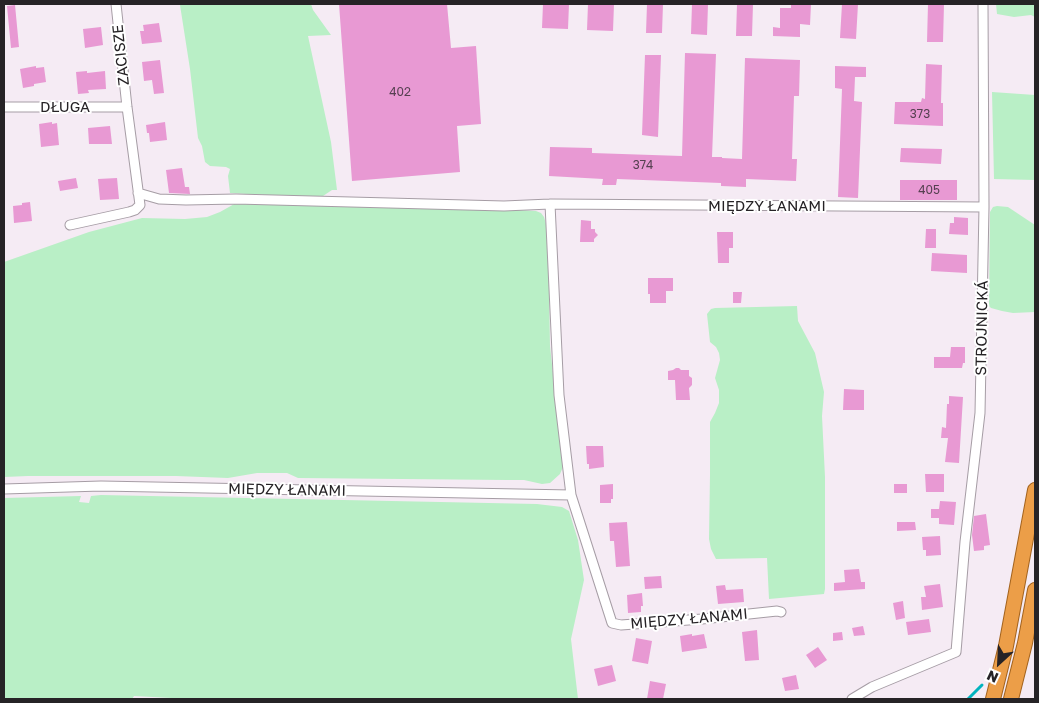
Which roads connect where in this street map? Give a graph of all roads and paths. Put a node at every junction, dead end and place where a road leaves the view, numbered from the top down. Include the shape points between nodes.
1 (116, 4) edge
2 (983, 4) edge
3 (127, 106) junction
4 (4, 107) edge
5 (138, 193) junction
6 (550, 204) junction
7 (984, 207) junction
8 (70, 225) dead end
9 (4, 489) edge
10 (1035, 490) edge
11 (571, 495) junction
12 (1035, 590) edge
13 (782, 612) dead end
14 (852, 699) edge
15 (993, 699) edge
16 (1011, 699) edge

1 - 3 street, ZACISZE
2 - 7 street, STROJNICKÁ
3 - 4 street, DŁUGA
3 - 5 street
5 - 6 street, MIĘDZY ŁANAMI via 159,199 186,200
5 - 8 street via 140,205 135,210
6 - 7 street, MIĘDZY ŁANAMI
6 - 11 street, MIĘDZY ŁANAMI via 559,395
7 - 14 street, STROJNICKÁ via 980,413 956,652
9 - 11 street, MIĘDZY ŁANAMI via 101,486
10 - 15 highway
11 - 13 street, MIĘDZY ŁANAMI via 612,624
12 - 16 highway

